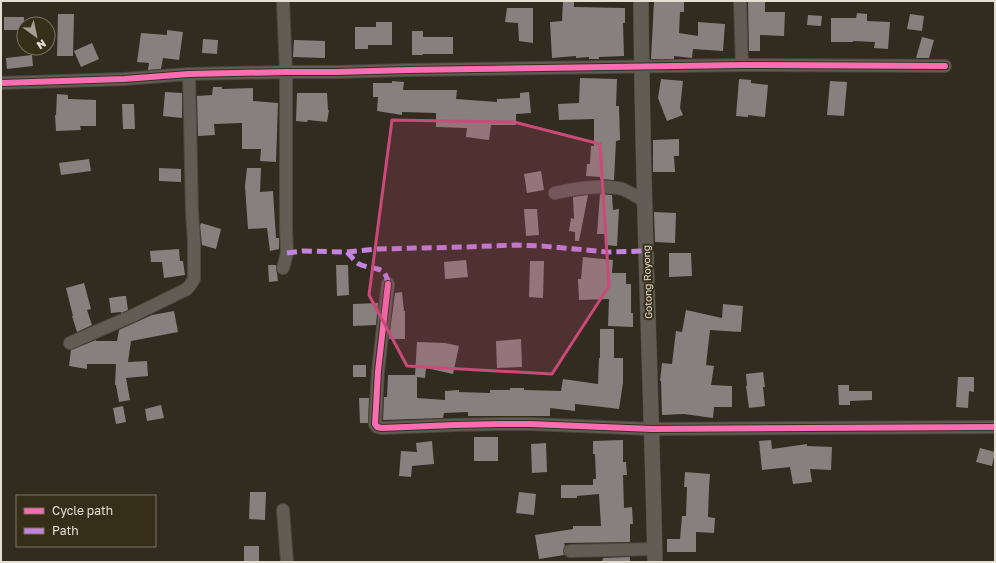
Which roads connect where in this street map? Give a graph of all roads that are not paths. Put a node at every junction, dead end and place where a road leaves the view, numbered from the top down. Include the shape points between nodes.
1 (283, 1) edge
2 (641, 1) edge
3 (740, 1) edge
4 (742, 65) junction
5 (945, 66) dead end
6 (641, 67) junction
7 (286, 72) junction
8 (189, 74) junction
9 (1, 84) edge
10 (555, 193) dead end
11 (645, 201) junction
12 (283, 268) dead end
13 (388, 284) dead end
14 (70, 343) dead end
15 (995, 428) edge
16 (652, 429) junction
17 (283, 510) dead end
18 (570, 551) dead end
19 (654, 556) edge
20 (287, 562) edge

1 - 7 street
2 - 6 street, Gotong Royong
3 - 4 street
4 - 5 street
4 - 6 street
6 - 7 street
6 - 11 street, Gotong Royong
7 - 8 street
7 - 12 street via 287,253
8 - 9 street
8 - 14 street via 194,242 192,284 187,289 132,316
10 - 11 street via 612,188 627,191
11 - 16 street, Gotong Royong
13 - 16 street via 378,371 375,424 377,427 530,424
15 - 16 street
16 - 19 street, Gotong Royong
17 - 20 street
18 - 19 street

